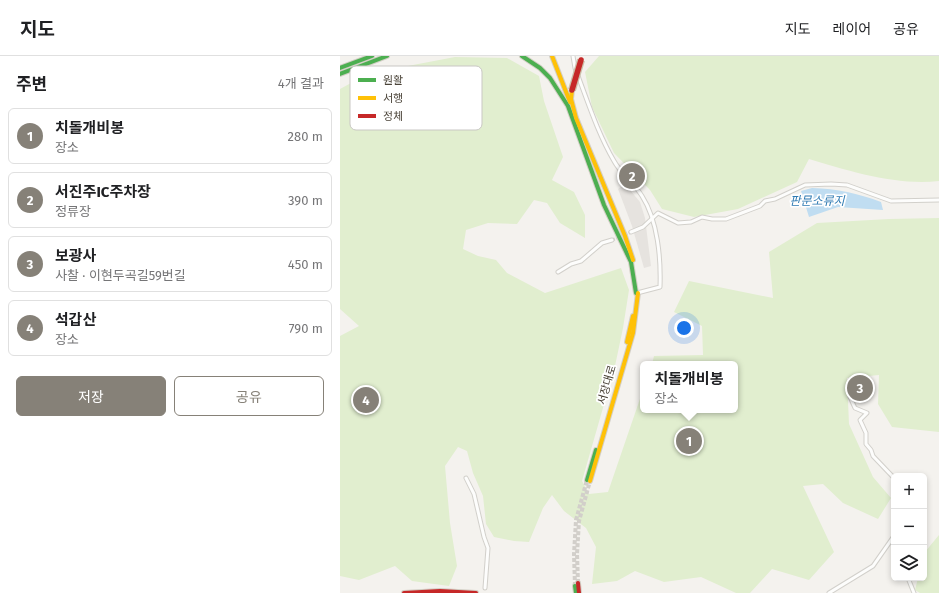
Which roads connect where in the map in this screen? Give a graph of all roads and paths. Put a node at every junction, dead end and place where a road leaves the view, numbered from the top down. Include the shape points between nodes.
1 (372, 56) edge
2 (387, 56) edge
3 (522, 56) edge
4 (549, 56) edge
5 (552, 56) edge
6 (573, 56) edge
7 (583, 58) edge
8 (361, 66) edge
9 (340, 68) edge
10 (350, 70) edge
11 (340, 74) edge
12 (568, 106) junction
13 (576, 118) junction
14 (939, 200) edge
15 (652, 220) junction
16 (631, 232) tunnel mouth
17 (612, 240) tunnel mouth
18 (558, 272) dead end
19 (637, 293) junction
20 (859, 393) dead end
21 (891, 475) edge
22 (466, 478) dead end
23 (588, 480) tunnel mouth
24 (891, 541) edge
25 (909, 581) edge
26 (485, 588) dead end
27 (441, 592) edge
28 (404, 593) edge
29 (476, 593) edge
30 (576, 593) edge
31 (579, 593) edge
32 (829, 593) edge
33 (914, 593) edge

1 - 9 main road
2 - 8 main road
3 - 12 main road via 550,78
4 - 12 main road
5 - 13 main road
6 - 15 street via 575,68 606,145 615,162 642,195
7 - 13 main road, bridge via 572,90 571,99
10 - 11 main road
12 - 19 main road via 604,205 631,262
13 - 19 main road via 634,261
14 - 15 street via 891,201 847,185 809,184 726,219 712,220 702,217 678,223 658,213
15 - 16 street
15 - 19 street via 661,272 660,288
17 - 18 street via 602,243 581,261
19 - 23 main road, 서장대로 via 630,333
20 - 21 street via 850,397 855,408 867,413 860,420 866,433 866,444 876,460
22 - 26 street via 474,494 488,548
24 - 32 street via 873,566
25 - 33 street
27 - 28 main road via 429,590
27 - 29 main road via 448,590
30 - 31 main road via 576,584

